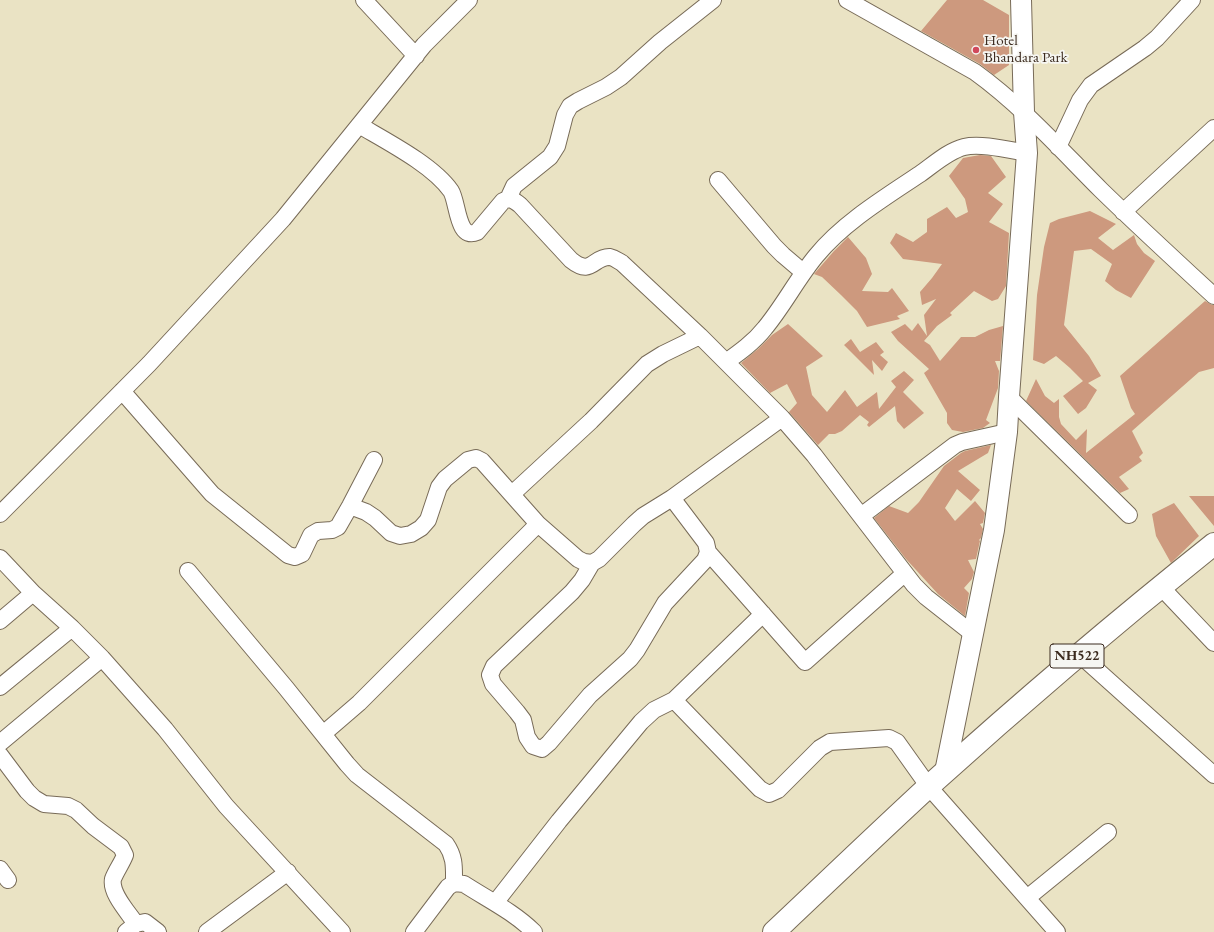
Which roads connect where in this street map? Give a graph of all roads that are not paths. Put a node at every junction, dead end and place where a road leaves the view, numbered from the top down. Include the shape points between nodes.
1 (364, 0) edge
2 (469, 0) edge
3 (713, 0) edge
4 (847, 0) edge
5 (1021, 0) edge
6 (1192, 0) edge
7 (416, 56) junction
8 (1024, 112) junction
9 (359, 124) junction
10 (1214, 128) edge
11 (1058, 147) junction
12 (1027, 153) junction
13 (718, 180) dead end
14 (508, 199) junction
15 (1123, 212) junction
16 (803, 272) junction
17 (1214, 296) edge
18 (700, 336) junction
19 (726, 362) junction
20 (122, 391) junction
21 (1009, 397) junction
22 (782, 418) junction
23 (1007, 432) junction
24 (374, 460) dead end
25 (512, 494) junction
26 (672, 498) junction
27 (350, 506) junction
28 (0, 514) edge
29 (1129, 515) dead end
30 (861, 516) junction
31 (538, 524) junction
32 (1214, 544) edge
33 (708, 552) junction
34 (0, 558) edge
35 (592, 563) junction
36 (188, 571) dead end
37 (904, 574) junction
38 (1160, 586) junction
39 (34, 593) junction
40 (763, 614) junction
41 (0, 621) edge
42 (72, 628) junction
43 (973, 634) junction
44 (1214, 643) edge
45 (1079, 654) junction
46 (102, 658) junction
47 (0, 687) edge
48 (674, 700) junction
49 (323, 734) junction
50 (0, 743) edge
51 (0, 755) edge
52 (945, 772) junction
53 (1214, 775) edge
54 (929, 787) junction
55 (1108, 832) dead end
56 (288, 872) junction
57 (454, 882) junction
58 (1027, 898) junction
59 (495, 903) junction
60 (131, 928) edge
61 (158, 932) edge
62 (207, 932) edge
63 (342, 932) edge
64 (414, 932) edge
65 (534, 932) edge
66 (774, 932) edge
67 (1057, 932) edge

1 - 7 street
2 - 7 street via 433,34
3 - 14 street via 621,77 606,88 570,106 566,111 554,152 514,186
4 - 8 street via 975,72
5 - 8 main road
6 - 11 street via 1157,38 1092,85 1080,100
7 - 9 street
8 - 11 street
8 - 12 main road
9 - 14 street via 415,159 443,182 452,193 459,222 467,232 477,232 499,205
9 - 20 street via 283,219
10 - 15 street
11 - 15 street
12 - 16 street via 976,146 952,152 849,225 828,243
12 - 21 main road
13 - 16 street via 774,246
14 - 18 street via 520,205 575,264 585,267 610,257 622,263
15 - 17 street
16 - 19 street via 764,329
18 - 19 street
18 - 25 street via 647,364 592,421
19 - 22 street
20 - 27 street via 212,494 288,555 295,558 302,554 311,535 318,531 338,527
20 - 28 street
21 - 23 main road
21 - 29 street
22 - 26 street
22 - 30 street
23 - 30 street via 955,445
23 - 43 main road via 994,530
24 - 27 street
25 - 27 street via 482,461 476,458 468,460 445,479 439,487 428,520 411,534 400,536 391,533 366,512
25 - 31 street
26 - 33 street via 706,543
26 - 35 street via 634,524
30 - 37 street
31 - 35 street via 578,559
31 - 49 street via 359,703
32 - 38 highway, NH522
33 - 35 street via 706,560 665,603 630,659 590,695 542,749 533,746 527,737 523,720 493,684 490,675 494,666 572,592
33 - 40 street
34 - 39 street
36 - 49 street
37 - 40 street via 805,662
37 - 43 street via 926,597
38 - 44 street
38 - 45 highway, NH522
39 - 41 street
39 - 42 street
40 - 48 street
42 - 46 street
42 - 47 street
43 - 52 main road
45 - 52 highway, NH522
45 - 53 street
46 - 50 street
46 - 56 street via 166,729 226,806
48 - 54 street via 760,789 769,794 778,790 820,748 830,742 889,738 897,742
48 - 59 street via 654,710 641,722
49 - 57 street via 357,775 446,844 454,861
51 - 60 street via 34,798 44,804 68,806 76,810 121,847 125,855 113,879 113,889
52 - 54 highway, NH522
54 - 58 street
54 - 66 highway, NH522
55 - 58 street
56 - 62 street
56 - 63 street
57 - 59 street via 464,884
57 - 64 street
58 - 67 street
59 - 65 street via 516,916
60 - 61 street via 145,922

